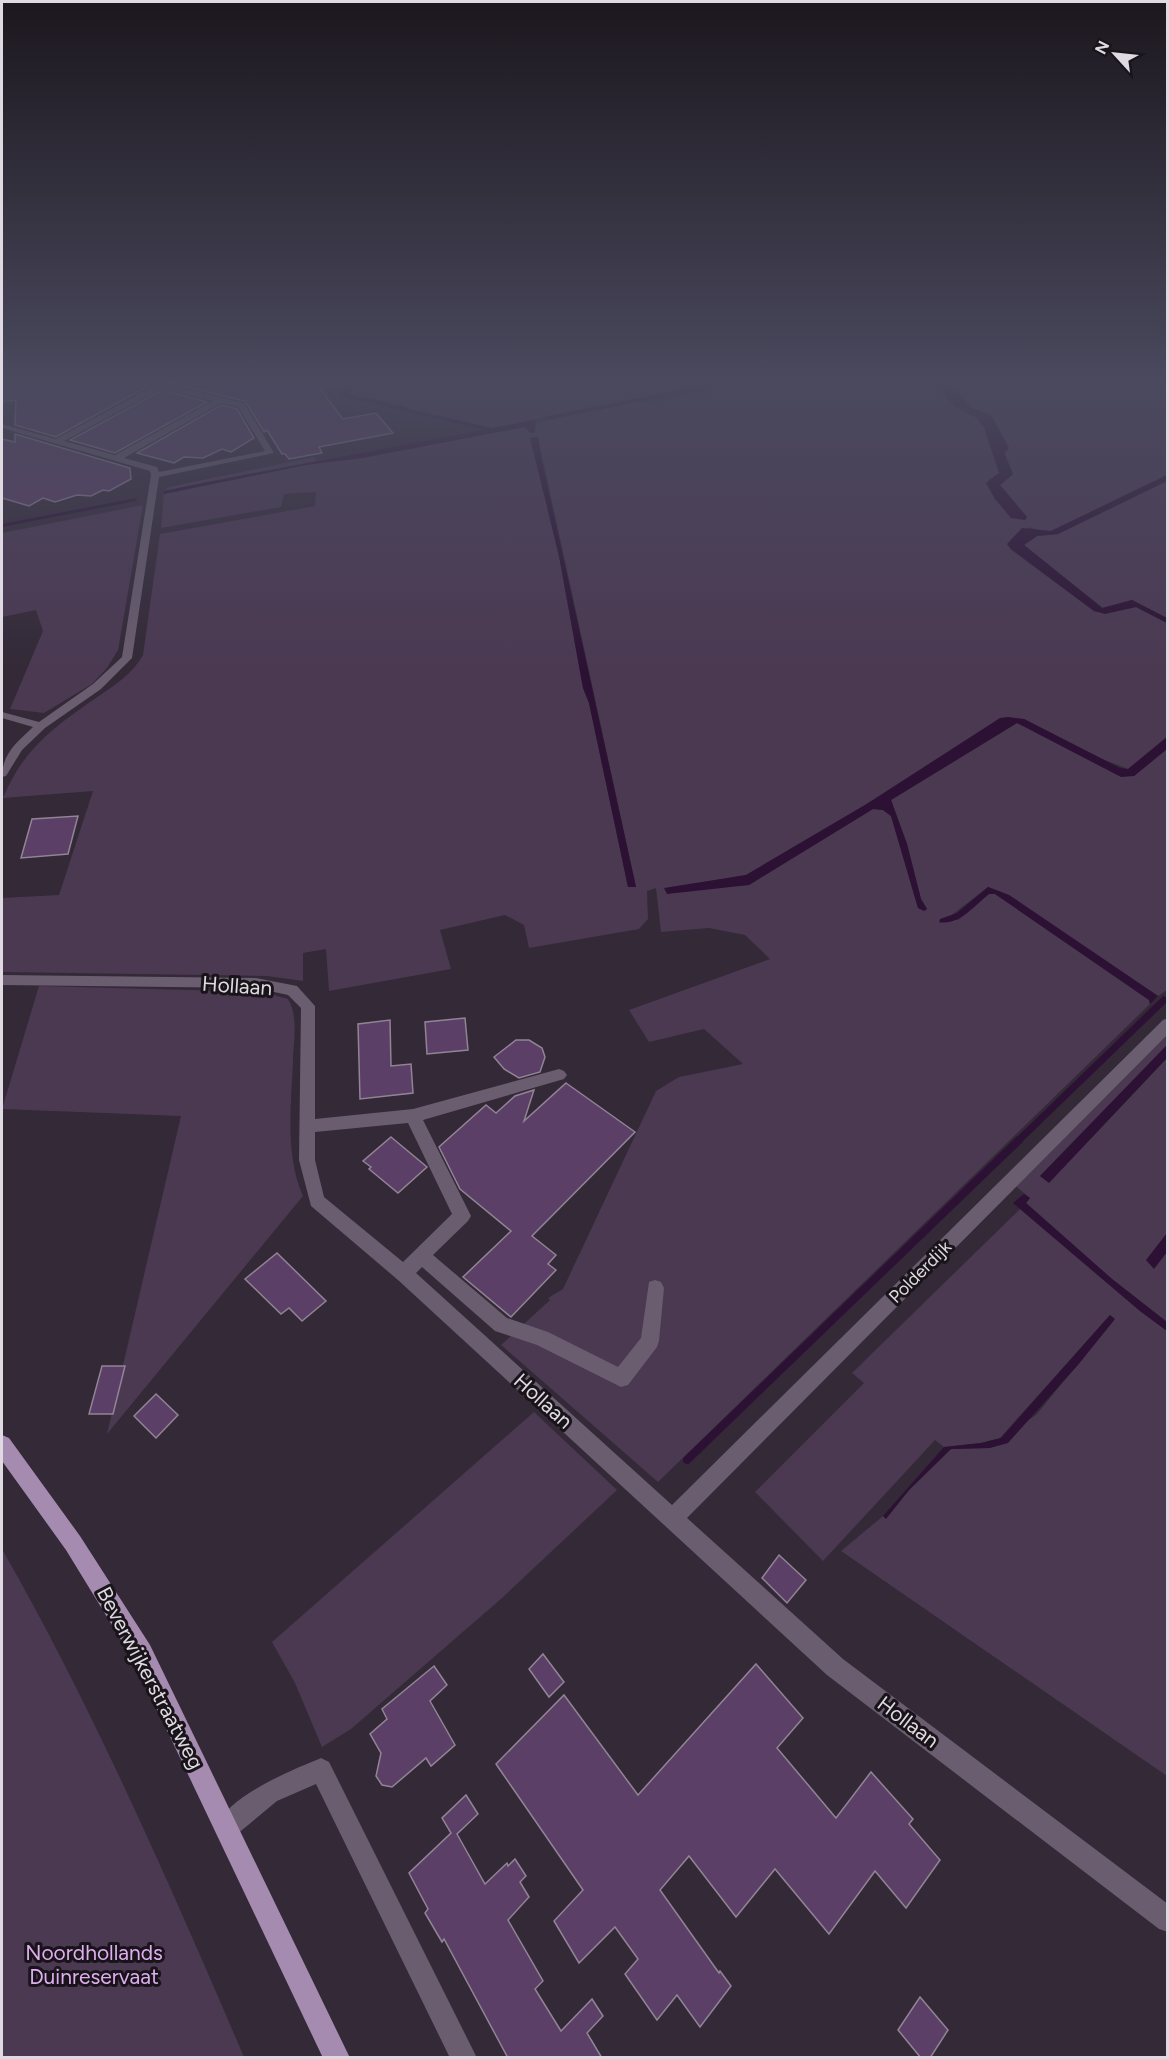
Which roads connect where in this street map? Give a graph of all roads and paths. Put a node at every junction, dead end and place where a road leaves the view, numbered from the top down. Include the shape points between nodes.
1 (155, 477) edge
2 (2, 715) edge
3 (40, 726) junction
4 (2, 773) edge
5 (2, 980) edge
6 (1167, 1024) edge
7 (559, 1075) dead end
8 (413, 1116) junction
9 (307, 1126) junction
10 (421, 1255) junction
11 (404, 1274) junction
12 (655, 1288) dead end
13 (2, 1444) edge
14 (672, 1519) junction
15 (228, 1827) junction
16 (1167, 1920) edge
17 (337, 2058) edge
18 (464, 2058) edge

1 - 3 street via 127,658 88,695
2 - 3 street
3 - 4 street via 17,748
5 - 9 street, Hollaan via 256,984 292,990 308,1006
6 - 14 street, Polderdijk
7 - 8 street
8 - 9 street
8 - 10 street via 462,1216
9 - 11 street, Hollaan via 307,1160 317,1201
10 - 11 street
10 - 12 street via 501,1325 541,1338 621,1378 650,1341
11 - 14 street, Hollaan
13 - 15 main road, Beverwijkerstraatweg via 73,1543 129,1631
14 - 16 street, Hollaan via 835,1666
15 - 17 main road, Beverwijkerstraatweg
15 - 18 street via 270,1793 321,1770

